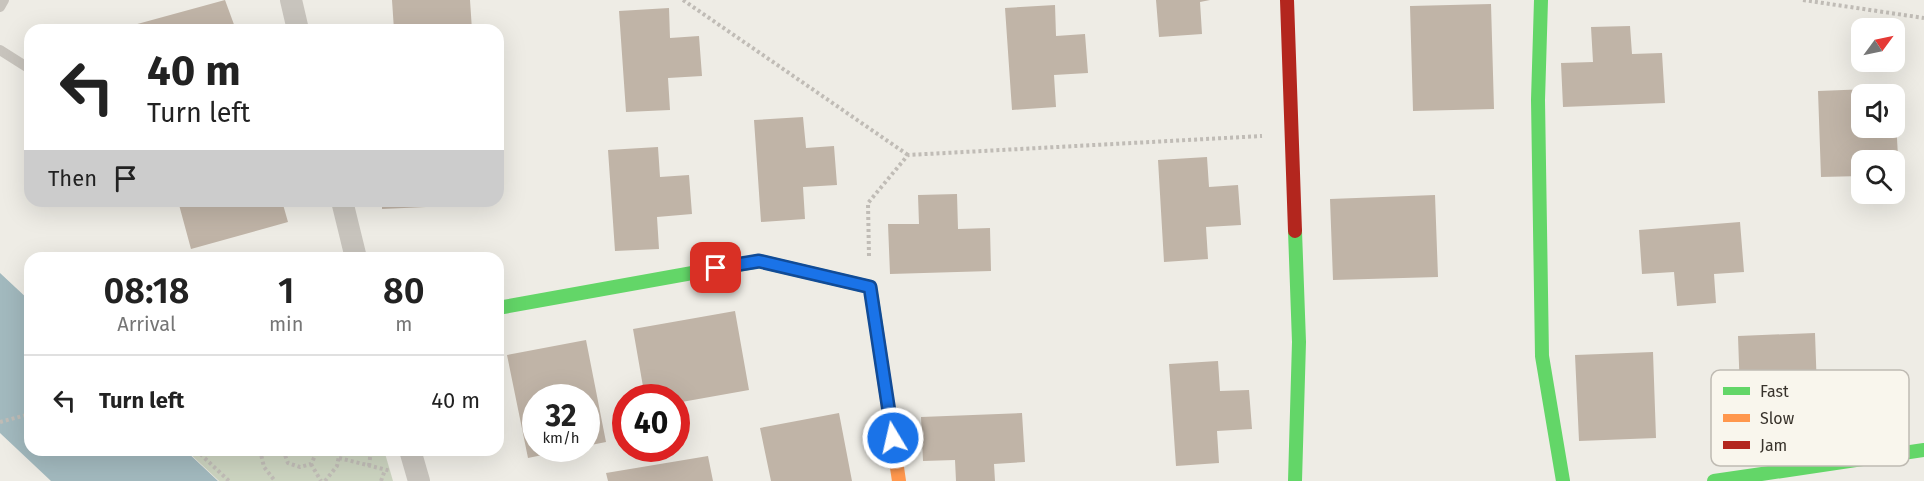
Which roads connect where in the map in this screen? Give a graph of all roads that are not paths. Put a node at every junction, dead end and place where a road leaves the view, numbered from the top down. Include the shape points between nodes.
1 (4, 0) edge
2 (291, 0) edge
3 (1287, 0) edge
4 (1541, 0) edge
5 (0, 7) edge
6 (297, 24) edge
7 (0, 50) edge
8 (24, 65) edge
9 (343, 207) edge
10 (355, 252) edge
11 (504, 307) edge
12 (1924, 450) edge
13 (1909, 452) edge
14 (412, 456) edge
15 (1816, 466) edge
16 (419, 479) edge
17 (899, 481) edge
18 (1295, 481) edge
19 (1563, 481) edge
20 (1714, 481) edge

1 - 5 lane
2 - 6 street
3 - 18 street via 1299,342
4 - 19 street via 1538,100 1542,356
7 - 8 lane
9 - 10 street
11 - 17 street via 759,261 870,287
12 - 13 street
14 - 16 street
15 - 20 street

